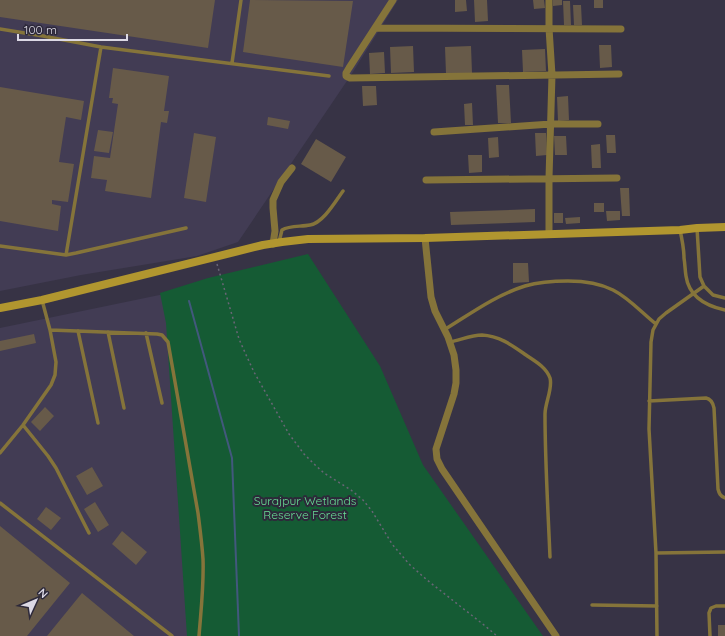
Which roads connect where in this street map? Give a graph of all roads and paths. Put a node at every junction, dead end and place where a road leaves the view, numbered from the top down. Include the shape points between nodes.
1 (241, 0) edge
2 (393, 0) edge
3 (549, 0) edge
4 (375, 28) junction
5 (549, 28) junction
6 (0, 29) edge
7 (621, 29) dead end
8 (101, 46) junction
9 (232, 63) junction
10 (618, 74) dead end
11 (552, 75) junction
12 (329, 76) dead end
13 (551, 124) junction
14 (598, 124) dead end
15 (434, 132) dead end
16 (292, 168) dead end
17 (550, 178) junction
18 (617, 178) dead end
19 (426, 180) dead end
20 (343, 191) dead end
21 (725, 227) edge
22 (186, 228) dead end
23 (697, 228) junction
24 (680, 230) junction
25 (549, 234) junction
26 (426, 238) junction
27 (276, 243) junction
28 (0, 246) edge
29 (66, 255) junction
30 (215, 257) junction
31 (704, 286) junction
32 (692, 293) junction
33 (725, 298) edge
34 (42, 300) junction
35 (0, 308) edge
36 (725, 310) edge
37 (656, 324) junction
38 (50, 330) junction
39 (444, 330) junction
40 (78, 331) junction
41 (108, 332) junction
42 (146, 333) junction
43 (450, 342) junction
44 (649, 401) junction
45 (162, 403) dead end
46 (124, 408) dead end
47 (98, 422) dead end
48 (22, 425) junction
49 (0, 452) edge
50 (725, 498) edge
51 (0, 502) edge
52 (89, 533) dead end
53 (725, 552) edge
54 (656, 553) junction
55 (550, 557) dead end
56 (592, 605) dead end
57 (657, 606) junction
58 (725, 606) edge
59 (172, 636) edge
60 (199, 636) edge
61 (497, 636) edge
62 (556, 636) edge
63 (657, 636) edge
64 (710, 636) edge

1 - 9 lane
2 - 4 street
3 - 5 street
4 - 5 street
4 - 11 street via 346,73 348,78
5 - 7 street
5 - 11 street
6 - 8 lane
8 - 9 lane
8 - 29 lane
9 - 12 lane
10 - 11 street
11 - 13 street
13 - 14 street
13 - 15 street
13 - 17 street
16 - 27 street via 281,182 273,200
17 - 18 street
17 - 19 street
17 - 25 street
20 - 27 lane via 318,222 282,230
21 - 23 main road
22 - 29 lane
23 - 24 main road
23 - 31 lane via 700,278
24 - 25 main road
24 - 32 lane via 686,277
25 - 26 main road
26 - 27 main road via 308,239
26 - 39 street via 431,297
27 - 30 main road
28 - 29 lane
30 - 34 main road
30 - 61 path via 239,339 254,372 300,449 324,473 363,500 392,544 409,564
31 - 32 lane
31 - 33 lane via 713,295
32 - 36 lane via 702,303
32 - 37 lane via 666,312
34 - 35 main road
34 - 38 lane
37 - 39 lane via 614,291 581,281 562,281 544,282 508,292
37 - 44 lane via 651,342
38 - 40 lane
38 - 48 lane via 56,362 55,376
39 - 43 street
40 - 41 lane
40 - 47 lane
41 - 42 lane
41 - 46 lane
42 - 45 lane
42 - 60 lane via 162,335 168,342 201,534 203,583
43 - 55 lane via 477,336 491,336 512,345 541,365 550,378 545,412
43 - 62 street via 454,355 456,383 436,449 437,460
44 - 50 lane via 706,398 711,401 714,408 718,488
44 - 54 lane
48 - 49 lane
48 - 52 lane via 56,468
51 - 59 lane
53 - 54 lane
54 - 57 lane
56 - 57 lane
57 - 63 lane
58 - 64 lane via 711,608

